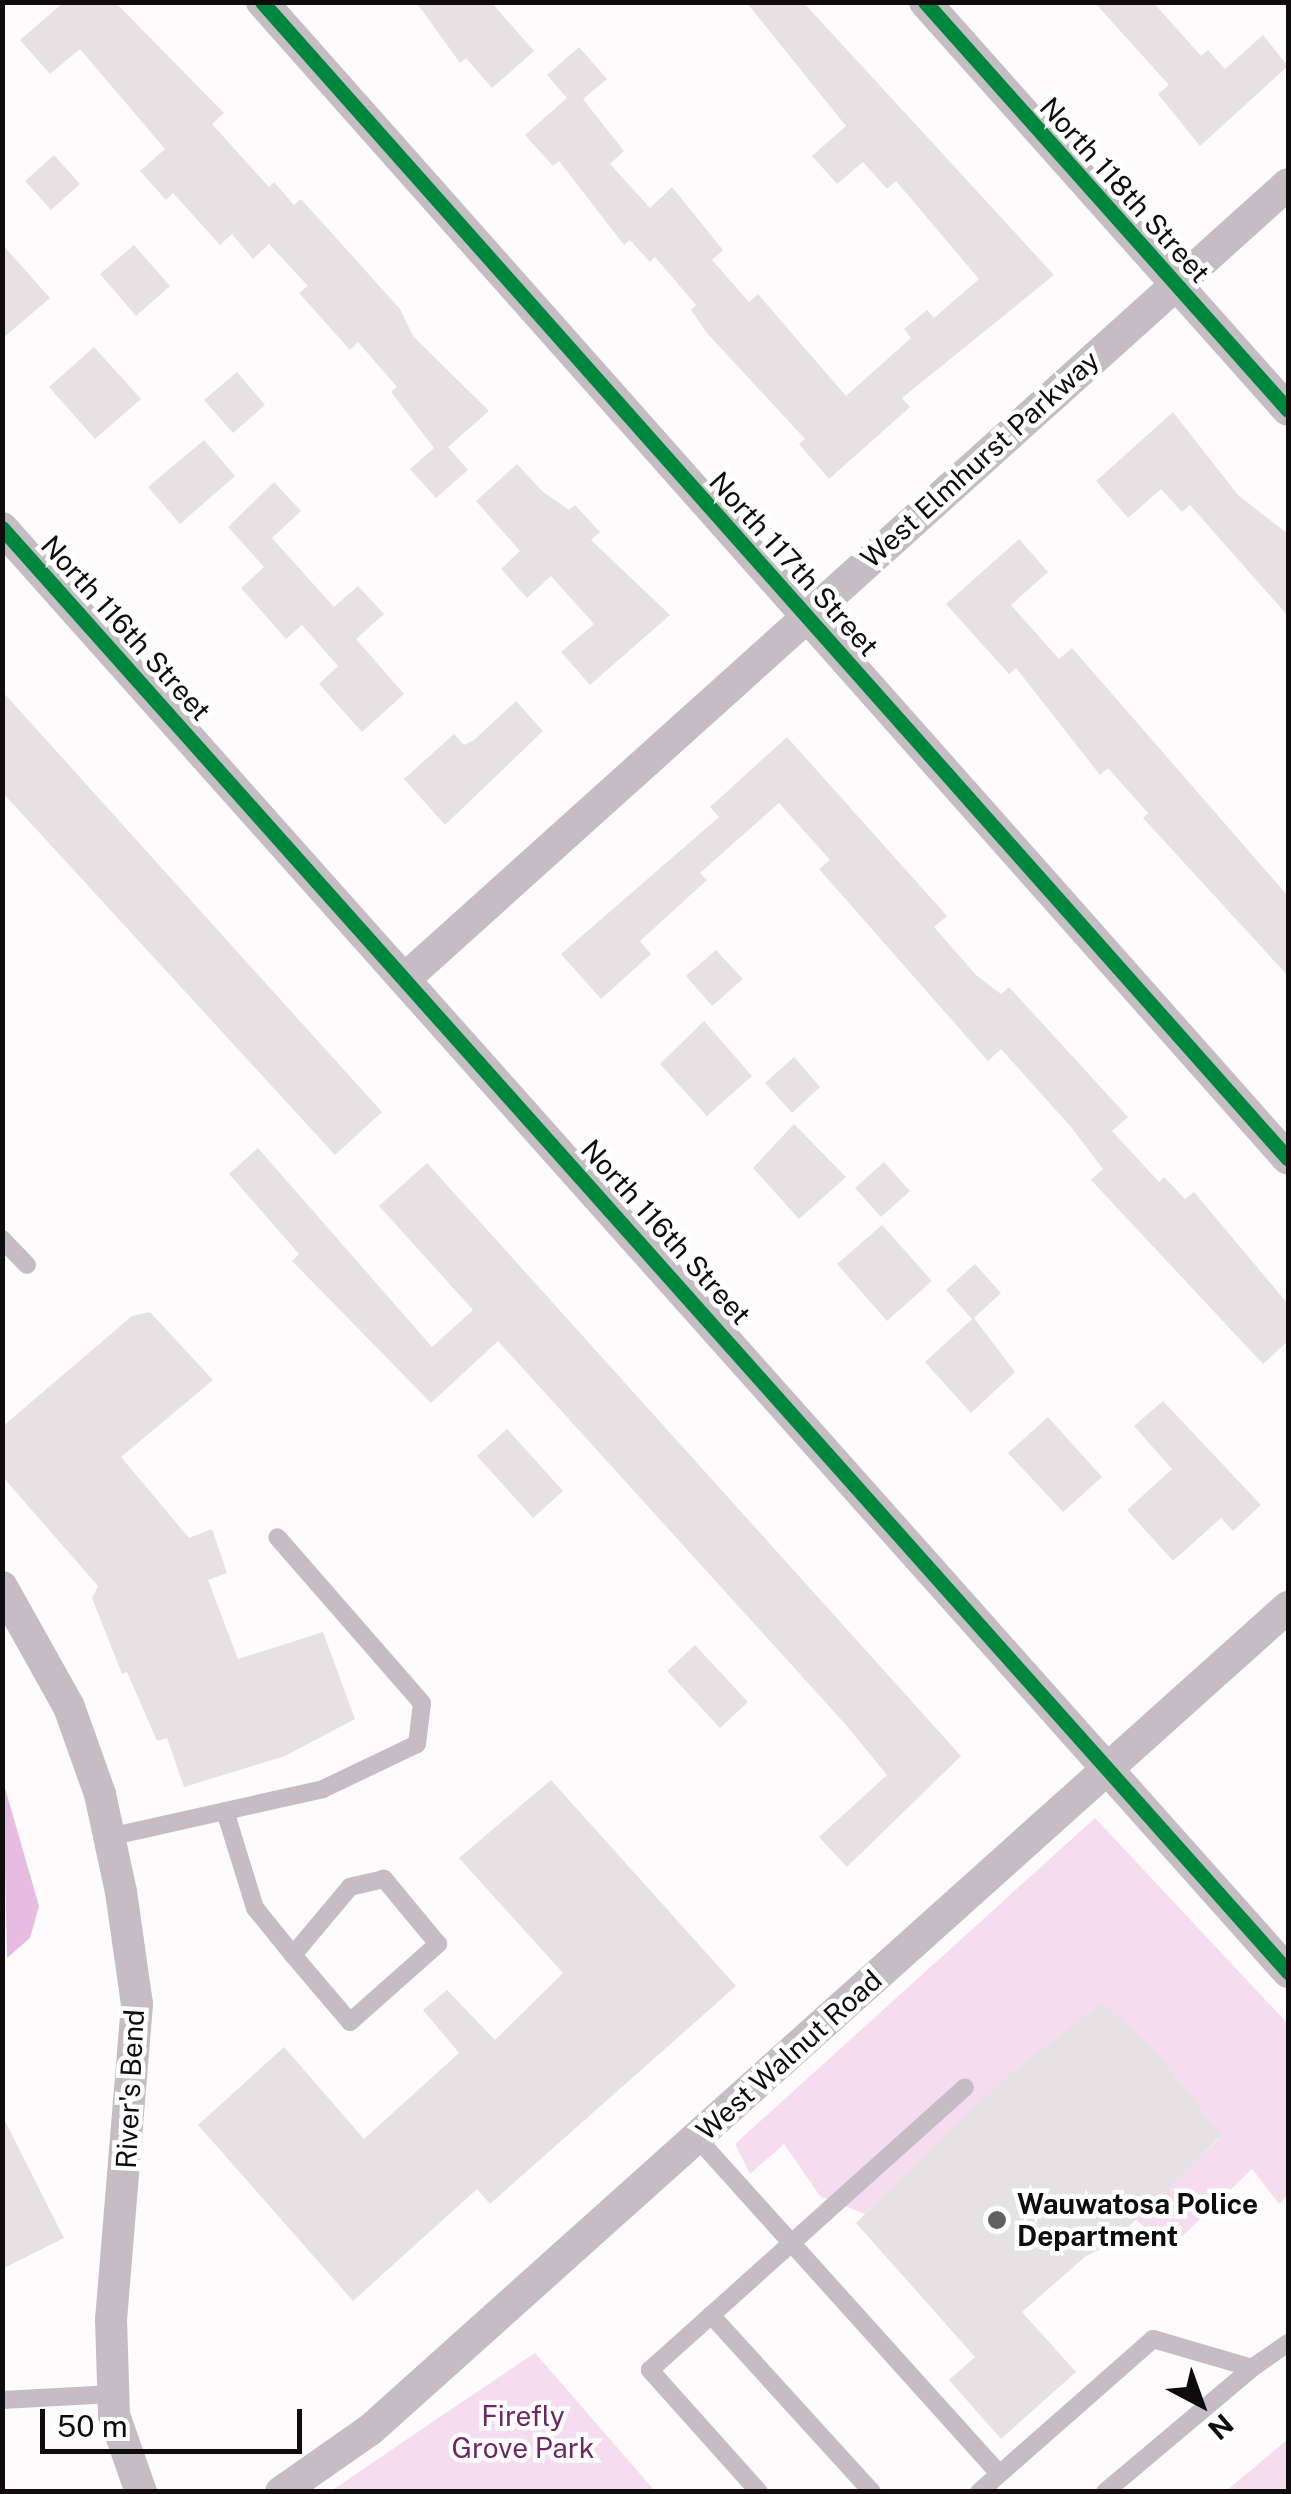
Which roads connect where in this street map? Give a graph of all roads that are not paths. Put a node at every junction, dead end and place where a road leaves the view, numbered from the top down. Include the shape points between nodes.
1 (262, 2) edge
2 (924, 2) edge
3 (1288, 184) edge
4 (1174, 284) junction
5 (1288, 410) edge
6 (2, 528) edge
7 (806, 616) junction
8 (407, 977) junction
9 (1288, 1159) edge
10 (2, 1238) edge
11 (27, 1265) dead end
12 (277, 1537) dead end
13 (2, 1587) edge
14 (1288, 1607) edge
15 (1108, 1768) junction
16 (225, 1811) junction
17 (109, 1837) junction
18 (293, 1955) junction
19 (1288, 1972) edge
20 (966, 2086) dead end
21 (696, 2138) junction
22 (792, 2243) junction
23 (711, 2316) junction
24 (1288, 2343) edge
25 (1252, 2368) junction
26 (113, 2394) junction
27 (2, 2400) edge
28 (999, 2474) junction
29 (141, 2492) edge
30 (281, 2492) edge
31 (759, 2492) edge
32 (872, 2492) edge
33 (979, 2492) edge
34 (1104, 2492) edge

1 - 7 street, North 117th Street
2 - 4 street, North 118th Street
3 - 4 street, West Elmhurst Parkway
4 - 5 street, North 118th Street
4 - 7 street, West Elmhurst Parkway
6 - 8 street, North 116th Street
7 - 8 street, West Elmhurst Parkway
7 - 9 street, North 117th Street
8 - 15 street, North 116th Street
10 - 11 lane
12 - 16 lane via 422,1703 416,1744 323,1789
13 - 17 street, River's Bend via 69,1707
14 - 15 street, West Walnut Road
15 - 19 street, North 116th Street
15 - 21 street, West Walnut Road
16 - 17 lane
16 - 18 lane via 256,1908
17 - 26 street, River's Bend via 137,2004 111,2319
18 - 18 lane via 350,2022 438,1944 384,1879 350,1887
20 - 22 lane
21 - 22 lane
21 - 30 street, West Walnut Road via 370,2430
22 - 23 lane
22 - 28 lane
23 - 31 lane via 650,2370
23 - 32 lane
24 - 25 lane
25 - 28 lane via 1153,2340
25 - 34 lane
26 - 27 lane
26 - 29 street, River's Bend via 124,2460
28 - 33 lane

